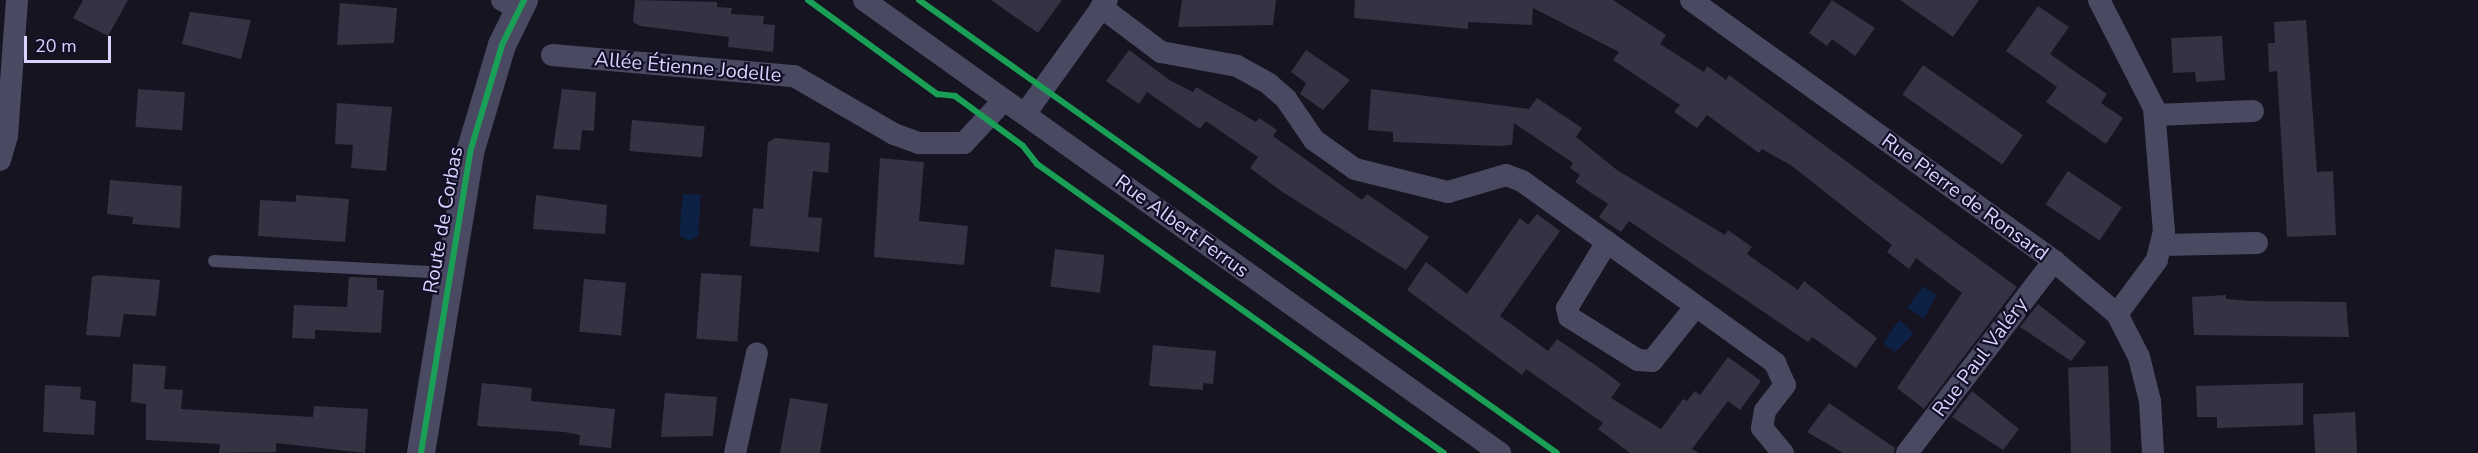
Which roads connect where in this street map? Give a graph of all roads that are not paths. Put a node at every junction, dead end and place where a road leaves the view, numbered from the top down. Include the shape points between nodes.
1 (17, 0) edge
2 (864, 0) edge
3 (1692, 0) edge
4 (2099, 0) edge
5 (515, 3) edge
6 (1104, 4) edge
7 (552, 55) dead end
8 (1004, 100) junction
9 (2253, 111) dead end
10 (1025, 114) junction
11 (2155, 115) junction
12 (0, 160) edge
13 (1607, 242) junction
14 (2257, 243) dead end
15 (2162, 245) junction
16 (214, 261) dead end
17 (2054, 261) junction
18 (450, 273) junction
19 (1695, 306) junction
20 (2117, 314) junction
21 (757, 352) dead end
22 (421, 453) edge
23 (735, 453) edge
24 (1500, 453) edge
25 (1783, 453) edge
26 (1907, 453) edge
27 (2153, 453) edge

1 - 12 street via 7,136
2 - 8 street, Rue Albert Ferrus
3 - 17 street, Rue Pierre de Ronsard
4 - 11 street
5 - 18 street, Route de Corbas via 486,91
6 - 10 street
6 - 13 street via 1161,52 1237,66 1269,84 1287,99 1314,140 1355,169 1448,192 1506,175
7 - 8 street, Allée Étienne Jodelle via 794,76 894,135 919,143 964,142
8 - 10 street, Rue Albert Ferrus
9 - 11 street
10 - 24 street, Rue Albert Ferrus
11 - 15 street
13 - 19 street
13 - 19 street via 1567,308 1569,316 1638,360 1652,361
14 - 15 street
15 - 20 street
16 - 18 lane
17 - 20 street, Rue Pierre de Ronsard
17 - 26 street, Rue Paul Valéry
18 - 22 street, Route de Corbas
19 - 25 street via 1783,372 1785,385 1765,411 1762,428
20 - 27 street, Rue Pierre de Ronsard via 2139,357 2150,401
21 - 23 street

